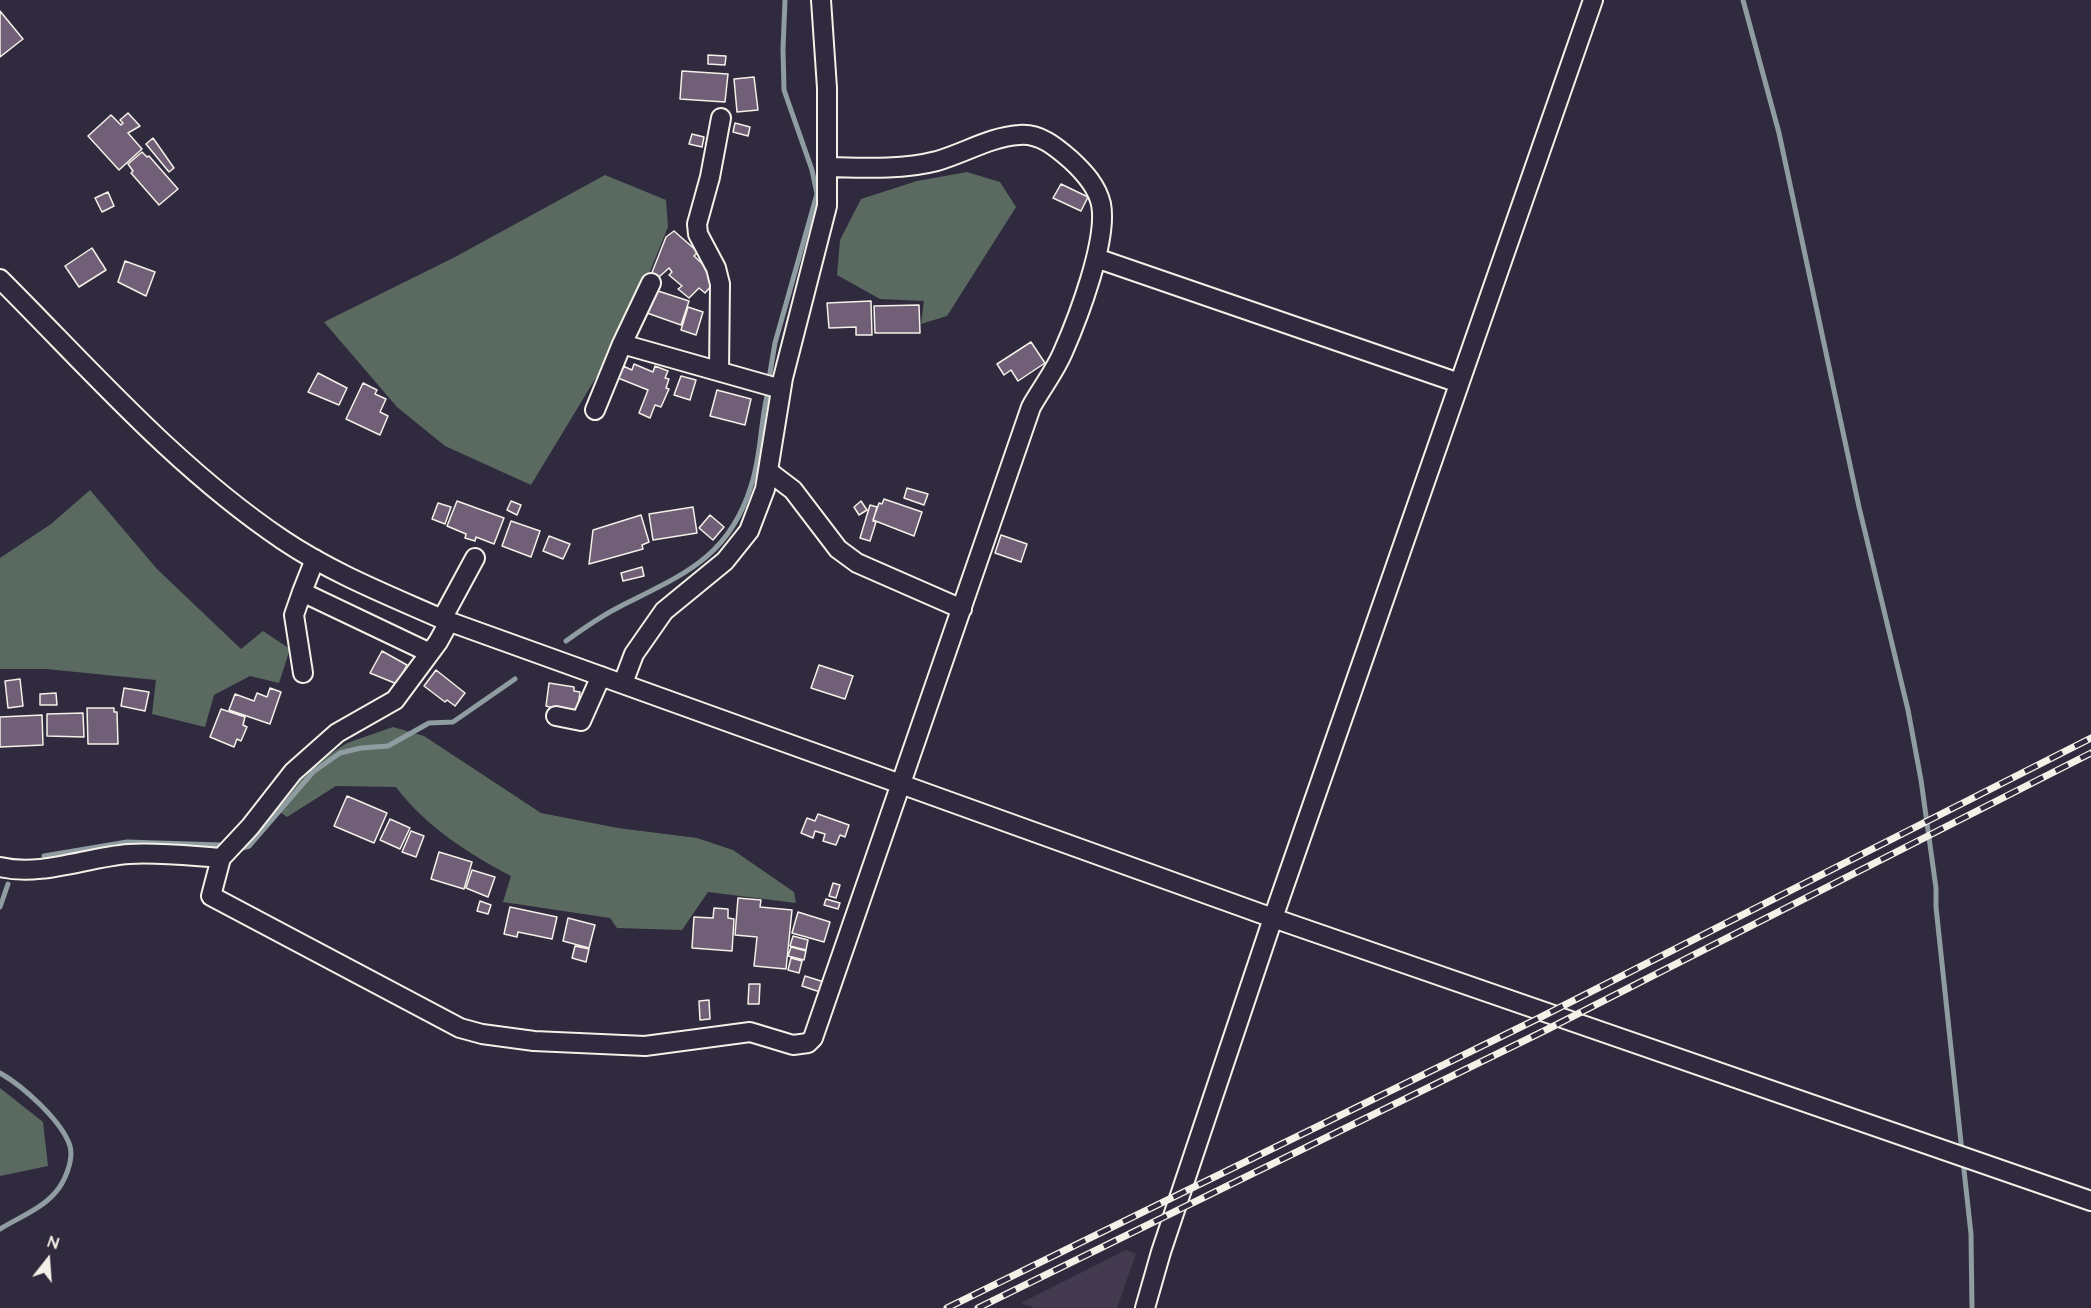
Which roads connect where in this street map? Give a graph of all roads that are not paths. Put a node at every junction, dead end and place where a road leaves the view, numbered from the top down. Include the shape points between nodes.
1 (821, 0) edge
2 (1593, 0) edge
3 (721, 118) dead end
4 (829, 167) junction
5 (1096, 258) junction
6 (0, 279) edge
7 (651, 283) dead end
8 (622, 344) junction
9 (719, 371) junction
10 (1459, 383) junction
11 (781, 389) junction
12 (596, 410) dead end
13 (768, 471) junction
14 (475, 558) dead end
15 (315, 559) junction
16 (302, 592) junction
17 (962, 609) junction
18 (446, 620) junction
19 (430, 652) junction
20 (303, 673) dead end
21 (601, 676) junction
22 (622, 683) junction
23 (556, 717) dead end
24 (900, 784) junction
25 (221, 858) junction
26 (0, 867) edge
27 (1273, 918) junction
28 (2091, 1201) edge
29 (1145, 1308) edge

1 - 4 street
2 - 10 street
3 - 9 street via 697,224 720,284
4 - 5 street via 904,166 938,161 1003,137 1037,136 1057,147 1095,188 1102,225
4 - 11 street via 827,206
5 - 10 street
5 - 17 street via 1063,353 1030,407
6 - 15 street via 160,442 226,499
7 - 8 street
8 - 9 street
8 - 12 street
9 - 11 street
10 - 27 street
11 - 13 street
13 - 17 street via 793,490 838,549 857,563
13 - 22 street via 750,531 725,561 664,611 634,654
14 - 18 street
15 - 16 street
15 - 18 street
16 - 19 street
16 - 20 street via 294,615
17 - 24 street
18 - 19 street
18 - 21 street
19 - 25 street via 395,700 337,733 293,771
21 - 22 street
21 - 23 street via 581,721
22 - 24 street
24 - 25 street via 813,1038 801,1045 750,1032 645,1046 534,1041 460,1028 211,896
24 - 27 street
25 - 26 street via 130,854 40,868
27 - 28 street
27 - 29 street

